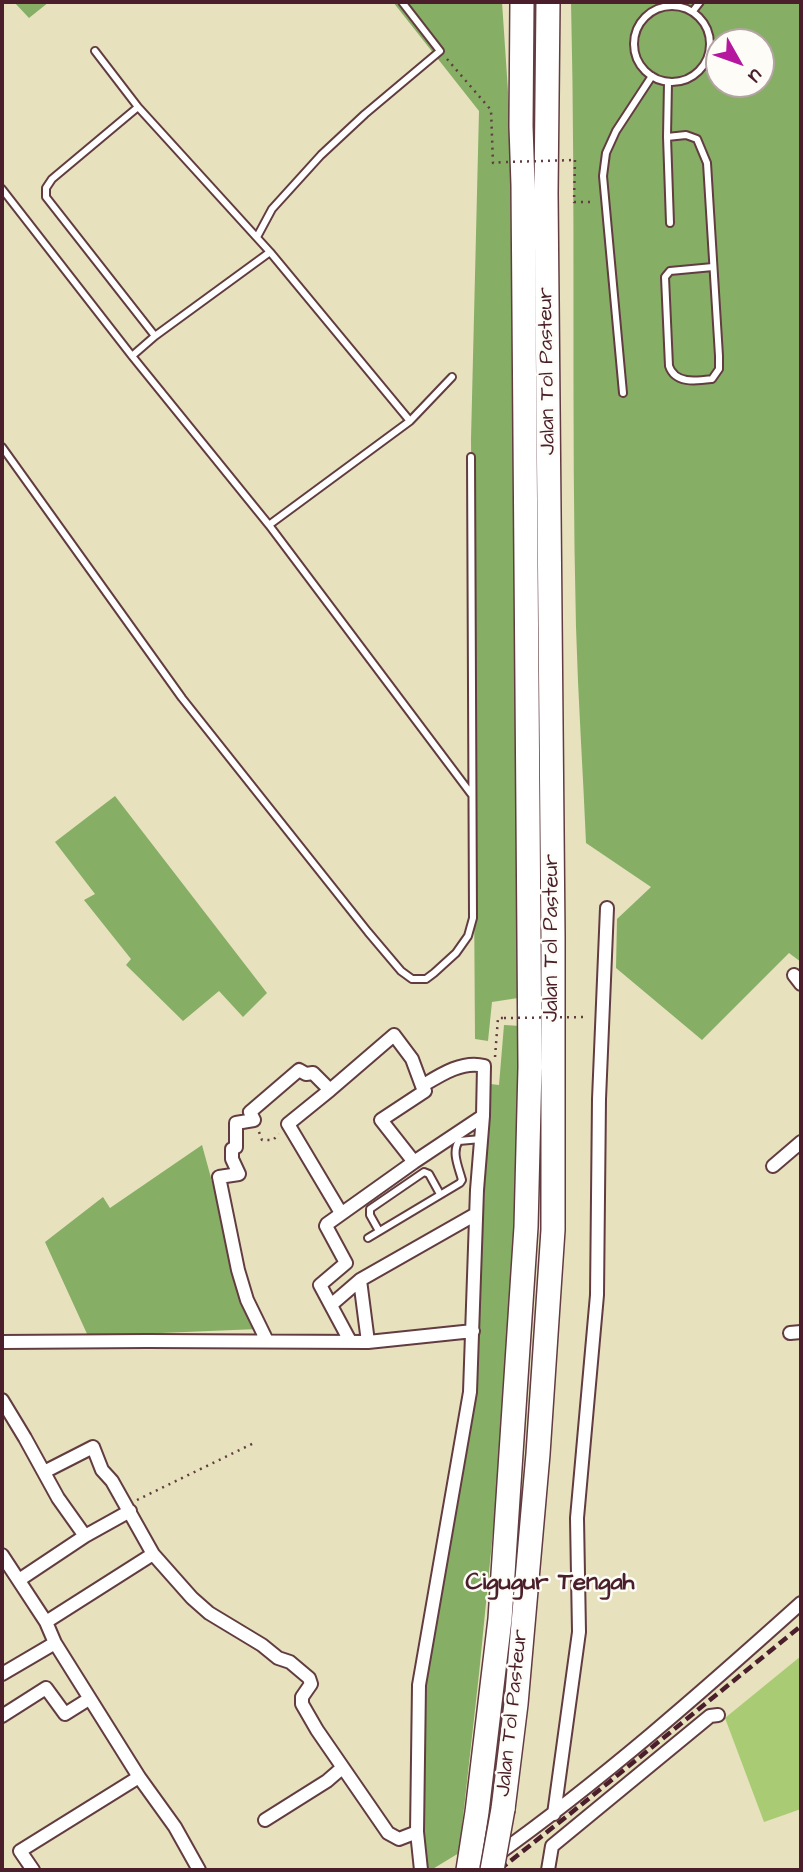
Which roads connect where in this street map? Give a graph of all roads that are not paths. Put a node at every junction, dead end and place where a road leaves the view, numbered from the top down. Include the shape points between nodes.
1 (402, 2) edge
2 (520, 2) edge
3 (548, 2) edge
4 (700, 2) edge
5 (692, 11) junction
6 (96, 51) dead end
7 (652, 76) junction
8 (667, 82) junction
9 (138, 107) junction
10 (667, 137) junction
11 (2, 189) edge
12 (670, 223) dead end
13 (257, 237) junction
14 (270, 252) junction
15 (713, 267) junction
16 (155, 336) junction
17 (132, 356) junction
18 (452, 377) dead end
19 (623, 393) dead end
20 (410, 421) junction
21 (2, 447) edge
22 (471, 457) dead end
23 (269, 525) junction
24 (472, 795) junction
25 (607, 908) dead end
26 (422, 1086) junction
27 (330, 1090) junction
28 (483, 1116) junction
29 (481, 1139) junction
30 (801, 1142) edge
31 (414, 1162) junction
32 (773, 1166) dead end
33 (440, 1194) junction
34 (341, 1213) junction
35 (476, 1214) junction
36 (379, 1231) junction
37 (369, 1238) dead end
38 (360, 1280) junction
39 (331, 1305) junction
40 (472, 1331) junction
41 (267, 1341) junction
42 (350, 1341) junction
43 (2, 1342) edge
44 (368, 1342) junction
45 (2, 1400) edge
46 (44, 1472) junction
47 (128, 1508) junction
48 (85, 1536) junction
49 (153, 1554) junction
50 (2, 1555) edge
51 (19, 1580) junction
52 (801, 1603) edge
53 (46, 1622) junction
54 (55, 1643) junction
55 (2, 1674) edge
56 (89, 1699) junction
57 (718, 1715) dead end
58 (2, 1716) edge
59 (342, 1768) junction
60 (139, 1777) junction
61 (554, 1814) junction
62 (265, 1820) dead end
63 (417, 1832) junction
64 (33, 1870) edge
65 (199, 1870) edge
66 (421, 1870) edge
67 (468, 1870) edge
68 (476, 1870) edge
69 (492, 1870) edge
70 (548, 1870) edge

1 - 13 lane via 440,51 321,155 272,209
2 - 67 highway, Jalan Tol Pasteur via 530,1039 527,1200 500,1619
3 - 69 highway, Jalan Tol Pasteur, bridge via 553,1230 516,1704
4 - 5 lane
5 - 7 lane via 668,6 652,11 640,23 634,48 640,64
5 - 8 lane via 708,31 708,56 692,76
6 - 9 lane
7 - 8 lane
7 - 19 lane via 616,131 606,153 603,176
8 - 10 lane
9 - 13 lane
9 - 16 lane via 52,178 46,197
10 - 12 lane
10 - 15 lane via 697,139 707,163
11 - 17 lane
13 - 14 lane
14 - 16 lane
14 - 20 lane
15 - 15 lane via 719,369 712,379 677,378 668,366 665,277 670,271
16 - 17 lane
17 - 23 lane
18 - 20 lane
20 - 23 lane
21 - 24 lane via 183,698 368,932 412,979 426,979 434,973 468,936 473,918
22 - 24 lane
23 - 24 lane
25 - 61 street via 598,1099 597,1294 577,1518 579,1632
26 - 27 street via 412,1059 394,1035
26 - 28 street via 474,1063 484,1066
26 - 31 street via 425,1091 381,1120
27 - 34 street via 288,1124
27 - 41 street via 313,1073 299,1070 250,1112 254,1119 236,1123 232,1159 239,1174 219,1177 244,1290
28 - 29 street
28 - 31 street
29 - 33 lane via 458,1141 455,1152 462,1181
29 - 35 street
30 - 32 street
31 - 34 street
33 - 36 lane
33 - 36 lane via 424,1172 370,1209
34 - 39 street via 326,1226 346,1263 320,1284
35 - 38 street
35 - 40 street
36 - 37 lane
38 - 39 street
38 - 44 street
39 - 42 street
40 - 44 street
40 - 63 street via 470,1391 419,1685
41 - 42 street
41 - 43 street
42 - 44 street
45 - 46 street
46 - 47 street via 93,1447 102,1470
46 - 48 street
47 - 48 street
47 - 49 street
48 - 51 street
49 - 53 street
49 - 59 street via 209,1613 309,1678 302,1704
50 - 51 street
51 - 53 street
52 - 61 street via 701,1694
53 - 54 street
54 - 55 street
54 - 56 street
56 - 58 street via 65,1714 47,1688
56 - 60 street
57 - 70 street via 710,1716 552,1846
59 - 62 street
59 - 63 street via 388,1833 399,1839
60 - 64 street via 20,1851
60 - 65 street
61 - 68 street
63 - 66 street

